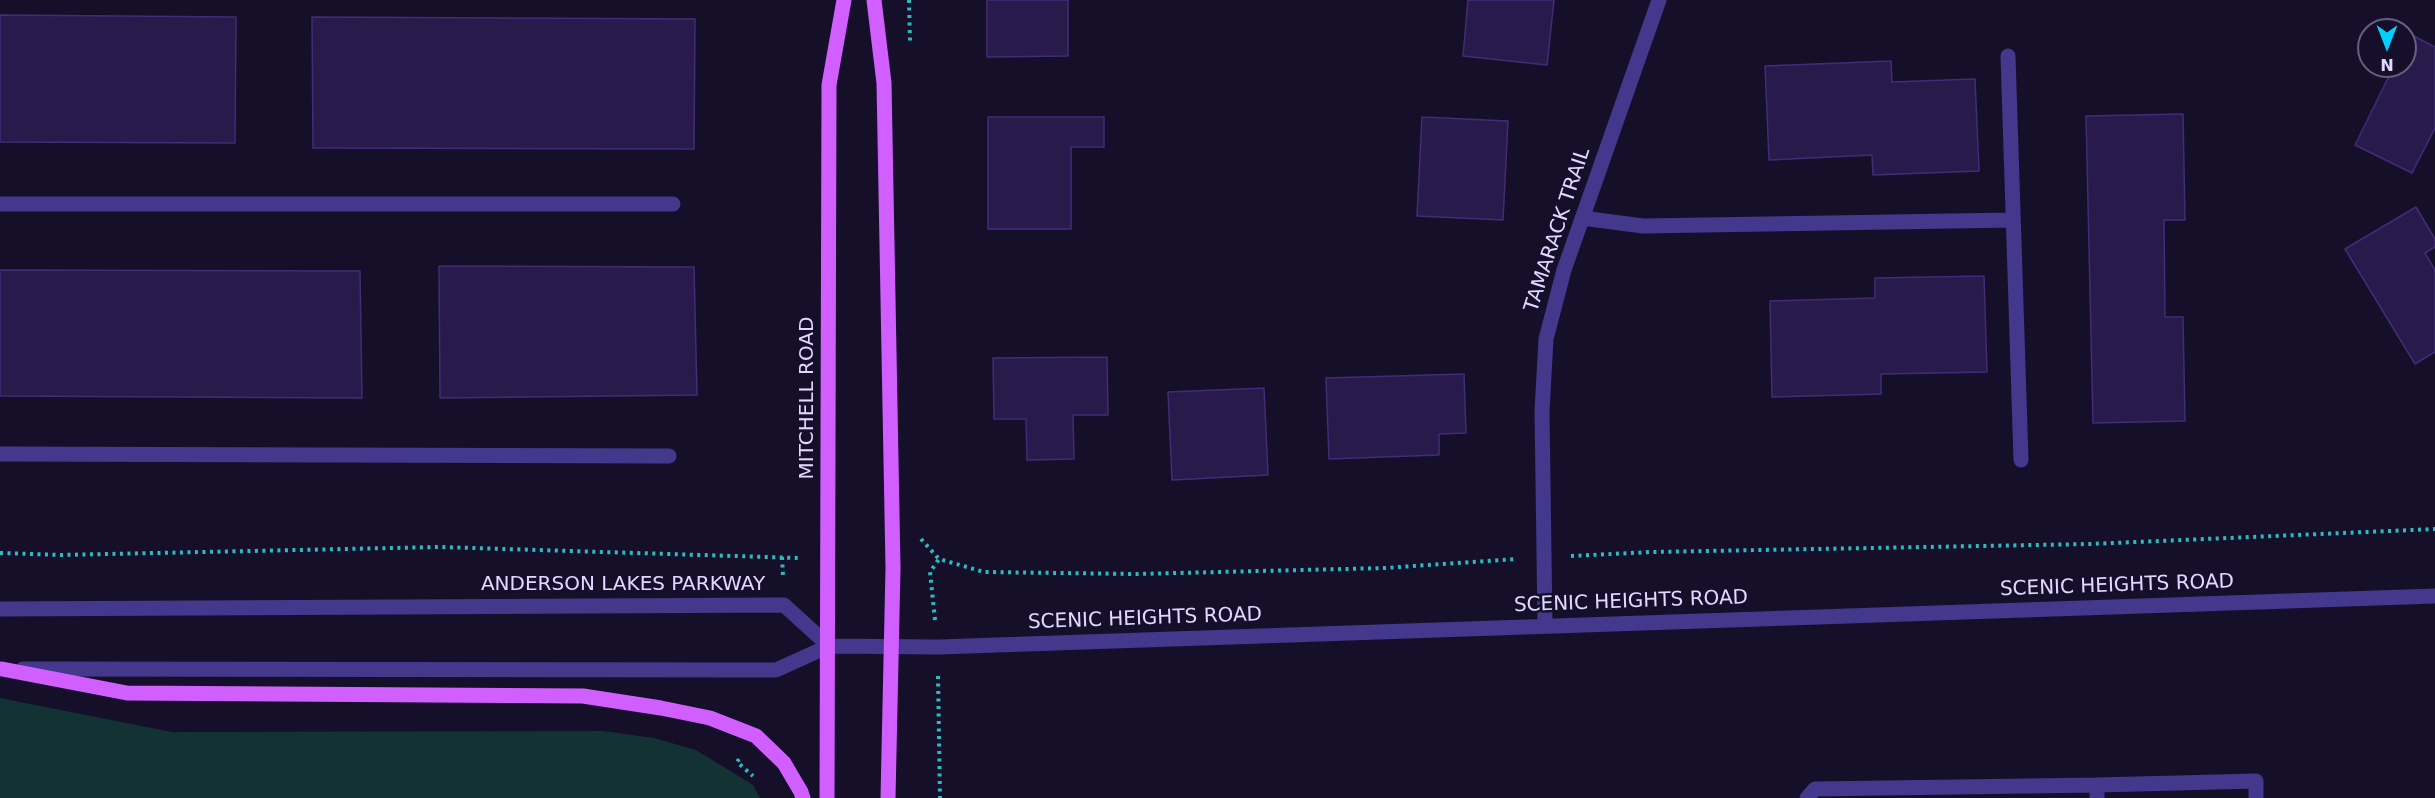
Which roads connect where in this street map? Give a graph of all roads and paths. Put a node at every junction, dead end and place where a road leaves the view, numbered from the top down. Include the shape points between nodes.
1 (844, 0) edge
2 (874, 0) edge
3 (1659, 0) edge
4 (2008, 56) dead end
5 (0, 204) edge
6 (673, 204) dead end
7 (1582, 218) junction
8 (2013, 220) junction
9 (0, 454) edge
10 (669, 456) dead end
11 (2021, 460) dead end
12 (2435, 529) edge
13 (0, 553) edge
14 (1543, 557) junction
15 (829, 560) junction
16 (893, 568) junction
17 (930, 572) junction
18 (2435, 596) edge
19 (0, 609) edge
20 (1545, 626) junction
21 (829, 646) junction
22 (890, 647) junction
23 (938, 647) junction
24 (1, 669) edge
25 (2097, 792) edge
26 (803, 798) edge
27 (827, 798) edge
28 (888, 798) edge
29 (940, 798) edge
30 (1807, 798) edge
31 (2256, 798) edge

1 - 15 main road, MITCHELL ROAD via 829,85
2 - 16 main road via 884,83
3 - 7 street, TAMARACK TRAIL
4 - 8 street
5 - 6 street
7 - 8 street via 1642,226
7 - 14 street, TAMARACK TRAIL via 1546,339 1542,411
8 - 11 street
9 - 10 street
12 - 14 path via 2090,544
13 - 15 path via 440,547
14 - 17 path via 1385,568 1136,574 984,572 939,559
14 - 20 street, TAMARACK TRAIL
15 - 21 main road, MITCHELL ROAD
16 - 17 path
16 - 22 main road
17 - 23 path
18 - 20 street, SCENIC HEIGHTS ROAD
19 - 21 street, ANDERSON LAKES PARKWAY via 784,605
20 - 23 street, SCENIC HEIGHTS ROAD
21 - 22 street, SCENIC HEIGHTS ROAD
21 - 24 street via 776,670
21 - 27 main road, MITCHELL ROAD
22 - 23 street, SCENIC HEIGHTS ROAD
22 - 28 main road
23 - 29 path
24 - 26 main road via 127,693 583,696 661,708 710,718 756,736 784,763
25 - 30 street via 1815,789
25 - 31 street via 2256,781

